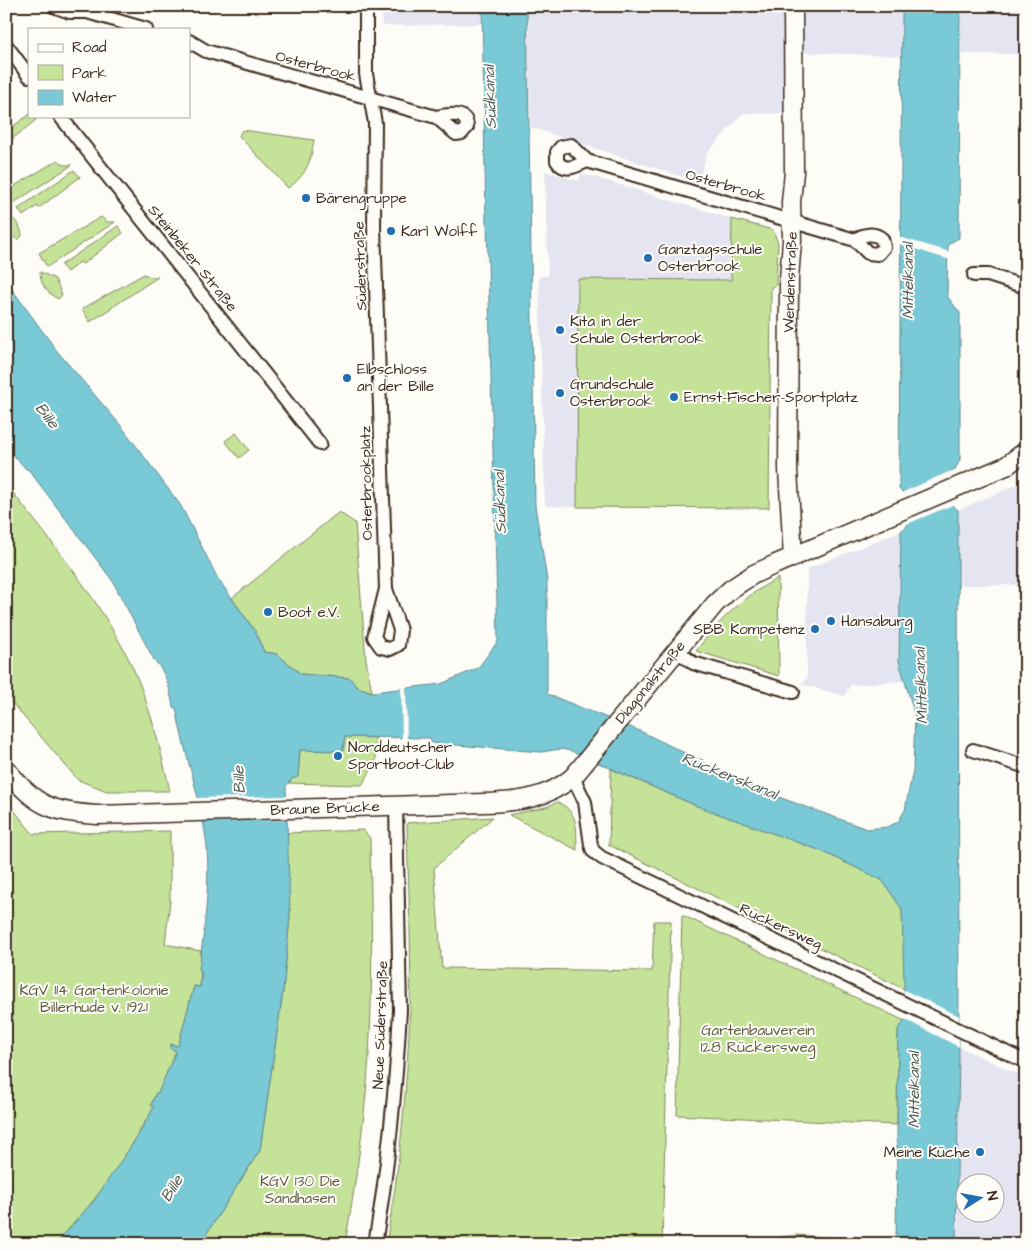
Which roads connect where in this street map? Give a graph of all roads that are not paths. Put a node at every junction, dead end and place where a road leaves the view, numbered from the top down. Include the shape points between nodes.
1 (53, 6) edge
2 (366, 6) edge
3 (793, 6) edge
4 (142, 28) edge
5 (190, 42) edge
6 (6, 45) edge
7 (28, 75) edge
8 (370, 98) junction
9 (62, 118) edge
10 (436, 118) dead end
11 (587, 161) dead end
12 (792, 221) junction
13 (855, 240) dead end
14 (974, 275) dead end
15 (1026, 287) edge
16 (380, 376) joint
17 (320, 444) dead end
18 (1026, 451) edge
19 (1026, 464) edge
20 (1006, 466) junction
21 (793, 558) junction
22 (386, 589) dead end
23 (676, 650) junction
24 (793, 692) dead end
25 (973, 750) dead end
26 (1026, 767) edge
27 (6, 769) edge
28 (573, 777) junction
29 (396, 806) junction
30 (1026, 1062) edge
31 (374, 1244) edge

1 - 4 street
2 - 8 street, Süderstraße via 366,74
3 - 12 street, Wendenstraße
5 - 8 street, Osterbrook via 206,51
6 - 7 street
8 - 10 street, Osterbrook
8 - 16 street, Süderstraße via 375,124 373,171
9 - 17 street, Steinbeker Straße
11 - 12 street, Osterbrook
12 - 13 street, Osterbrook
12 - 21 street, Wendenstraße via 788,469
14 - 15 street
16 - 22 street, Osterbrookplatz
18 - 20 street, Diagonalstraße
19 - 20 street, Diagonalstraße
20 - 21 street, Diagonalstraße
21 - 23 street, Diagonalstraße via 754,574 731,589
23 - 24 street via 693,663
23 - 28 street, Diagonalstraße
25 - 26 street
27 - 29 street, Braune Brücke via 24,792 53,809 97,815
28 - 29 street, Diagonalstraße via 550,793 516,801
28 - 30 street, Rückersweg via 585,802 590,845 602,858
29 - 31 street, Neue Süderstraße via 400,1010 389,1145

